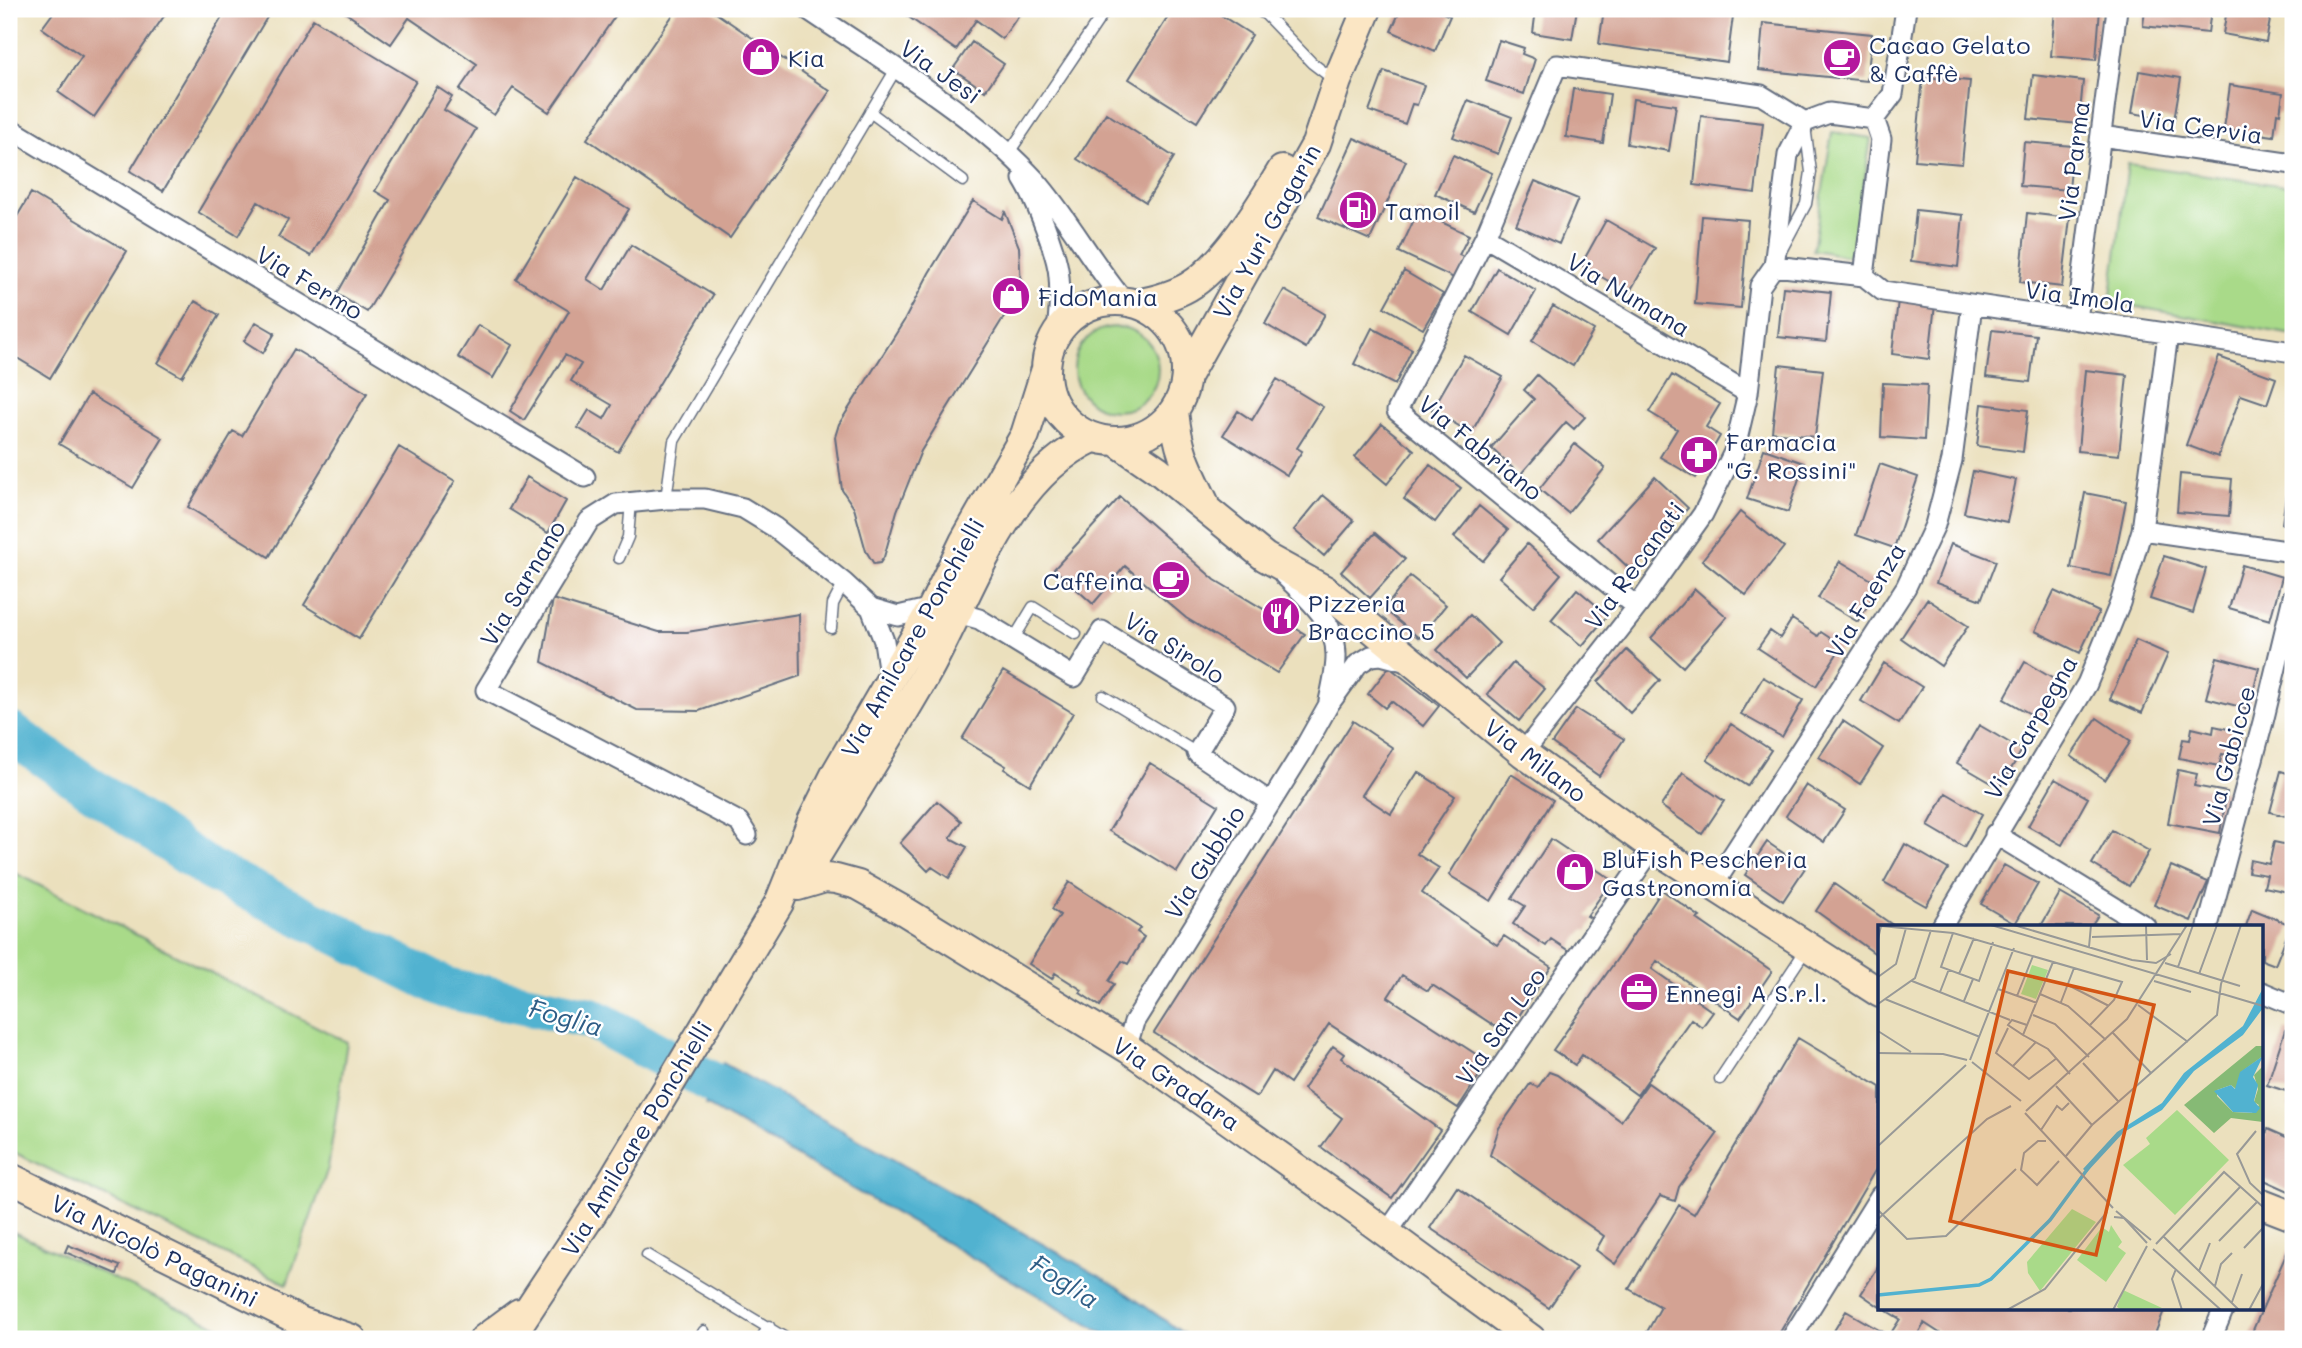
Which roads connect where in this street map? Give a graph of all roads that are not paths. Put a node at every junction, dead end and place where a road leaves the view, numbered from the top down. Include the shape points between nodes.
1 (807, 9) edge
2 (1106, 9) edge
3 (1256, 9) edge
4 (1367, 9) edge
5 (1906, 9) edge
6 (2118, 9) edge
7 (895, 69) junction
8 (1337, 81) junction
9 (870, 112) junction
10 (1874, 119) junction
11 (1805, 122) junction
12 (9, 128) edge
13 (2101, 136) junction
14 (1008, 155) junction
15 (2293, 164) edge
16 (963, 181) dead end
17 (1485, 237) junction
18 (1774, 266) junction
19 (1864, 276) junction
20 (1131, 302) junction
21 (1972, 304) junction
22 (2077, 320) junction
23 (1057, 332) junction
24 (2168, 334) junction
25 (2293, 352) edge
26 (1045, 372) junction
27 (1186, 377) junction
28 (1748, 393) junction
29 (1174, 411) junction
30 (1105, 440) junction
31 (585, 477) dead end
32 (666, 499) junction
33 (631, 502) junction
34 (1207, 508) junction
35 (2142, 530) junction
36 (2293, 552) edge
37 (1265, 557) junction
38 (619, 558) dead end
39 (844, 583) junction
40 (2293, 597) edge
41 (1637, 607) junction
42 (871, 608) junction
43 (945, 610) junction
44 (831, 628) dead end
45 (1076, 634) dead end
46 (1013, 640) junction
47 (1412, 663) junction
48 (890, 681) junction
49 (1103, 696) dead end
50 (1329, 704) junction
51 (1197, 753) junction
52 (1523, 753) junction
53 (1270, 802) junction
54 (1995, 834) junction
55 (747, 835) dead end
56 (1653, 847) junction
57 (1712, 887) junction
58 (788, 894) junction
59 (1943, 925) edge
60 (2143, 925) edge
61 (2208, 925) edge
62 (1807, 947) junction
63 (1878, 992) edge
64 (2264, 993) edge
65 (2293, 1005) edge
66 (1129, 1049) junction
67 (1720, 1079) dead end
68 (9, 1177) edge
69 (1878, 1198) edge
70 (2264, 1209) edge
71 (2293, 1216) edge
72 (1387, 1233) junction
73 (647, 1255) dead end
74 (535, 1301) junction
75 (2223, 1310) edge
76 (769, 1326) junction
77 (311, 1331) edge
78 (352, 1339) edge
79 (484, 1339) edge
80 (509, 1339) edge
81 (521, 1339) edge
82 (761, 1339) edge
83 (787, 1339) edge
84 (1531, 1339) edge
85 (1791, 1339) edge
86 (2211, 1339) edge

1 - 7 street, Via Jesi
2 - 14 lane
3 - 8 lane
4 - 8 main road, Via Yuri Gagarin
5 - 10 street via 1893,94
6 - 13 street, Via Parma
7 - 9 lane
7 - 14 street, Via Jesi via 967,118
8 - 20 main road, Via Yuri Gagarin via 1248,225 1214,264 1190,286 1164,298
8 - 27 main road, Via Yuri Gagarin via 1316,144
9 - 16 lane
9 - 32 lane via 674,441
10 - 11 street via 1829,113
10 - 19 street via 1881,139
11 - 17 street, Via Fabriano via 1761,95 1557,65
11 - 18 street, Via Recanati via 1788,155
12 - 31 street, Via Fermo
13 - 15 street, Via Cervia
13 - 22 street, Via Parma
14 - 20 street, Via Jesi via 1035,180 1107,281
14 - 23 street, Via Jesi via 1039,212 1059,274
17 - 28 street, Via Numana
17 - 41 street, Via Fabriano via 1397,411
18 - 19 street
18 - 28 street, Via Recanati via 1760,286
19 - 21 street, Via Imola via 1883,291
20 - 23 main road via 1086,307
20 - 27 main road via 1158,315 1174,332 1186,361
21 - 22 street, Via Imola
21 - 57 street, Via Faenza via 1952,460 1935,524 1906,587
22 - 24 street, Via Imola
23 - 26 main road
24 - 25 street, Via Imola
24 - 35 street, Via Carpegna
26 - 30 main road via 1059,413 1080,432
26 - 43 main road, Via Amilcare Ponchielli via 1025,435 964,542
27 - 29 main road
28 - 41 street, Via Recanati via 1734,453 1703,514
29 - 30 main road via 1155,430 1130,440
29 - 34 main road, Via Milano via 1181,456
30 - 34 main road, Via Milano
30 - 43 main road, Via Amilcare Ponchielli via 1077,445 1036,481
32 - 33 street, Via Sarnano
32 - 39 street, Via Sarnano via 705,499 743,508
33 - 38 lane via 628,537
33 - 55 street, Via Sarnano via 616,504 589,521 485,690 739,822
34 - 37 main road, Via Milano
35 - 36 street
35 - 54 street, Via Carpegna via 2120,603 2087,684
37 - 47 main road, Via Milano via 1325,590
37 - 50 street, Via Gubbio via 1326,619 1336,655
39 - 42 street, Via Sarnano
39 - 44 lane via 833,604
40 - 61 street, Via Gabicce
41 - 52 street, Via Recanati
42 - 43 street via 898,616
42 - 48 street, Via Sarnano via 884,641
43 - 46 street, Via Sirolo via 979,619
43 - 48 main road, Via Amilcare Ponchielli
43 - 58 main road, Via Amilcare Ponchielli via 910,701
45 - 46 lane via 1033,607
46 - 51 street, Via Sirolo via 1074,677 1102,631 1225,706
47 - 50 street, Via Gubbio via 1371,656 1358,664
47 - 52 main road, Via Milano
48 - 58 main road, Via Amilcare Ponchielli via 812,821
49 - 51 lane
50 - 53 street, Via Gubbio
51 - 53 street
52 - 56 main road, Via Milano
53 - 66 street, Via Gubbio via 1134,1022
54 - 59 street, Via Carpegna
54 - 60 street
56 - 57 main road, Via Milano
56 - 72 street, Via San Leo
57 - 62 main road, Via Milano
58 - 66 main road, Via Gradara via 825,878 858,885
58 - 74 main road, Via Amilcare Ponchielli
62 - 63 main road, Via Milano
62 - 67 lane
64 - 65 street
66 - 72 main road, Via Gradara
68 - 77 main road, Via Nicolò Paganini
69 - 85 street
70 - 71 main road
72 - 84 main road, Via Gradara
73 - 76 lane
74 - 79 main road, Via Amilcare Ponchielli
74 - 80 main road, Via Amilcare Ponchielli
74 - 81 main road
75 - 86 street
76 - 82 lane
76 - 83 lane
77 - 78 main road, Via Nicolò Paganini

